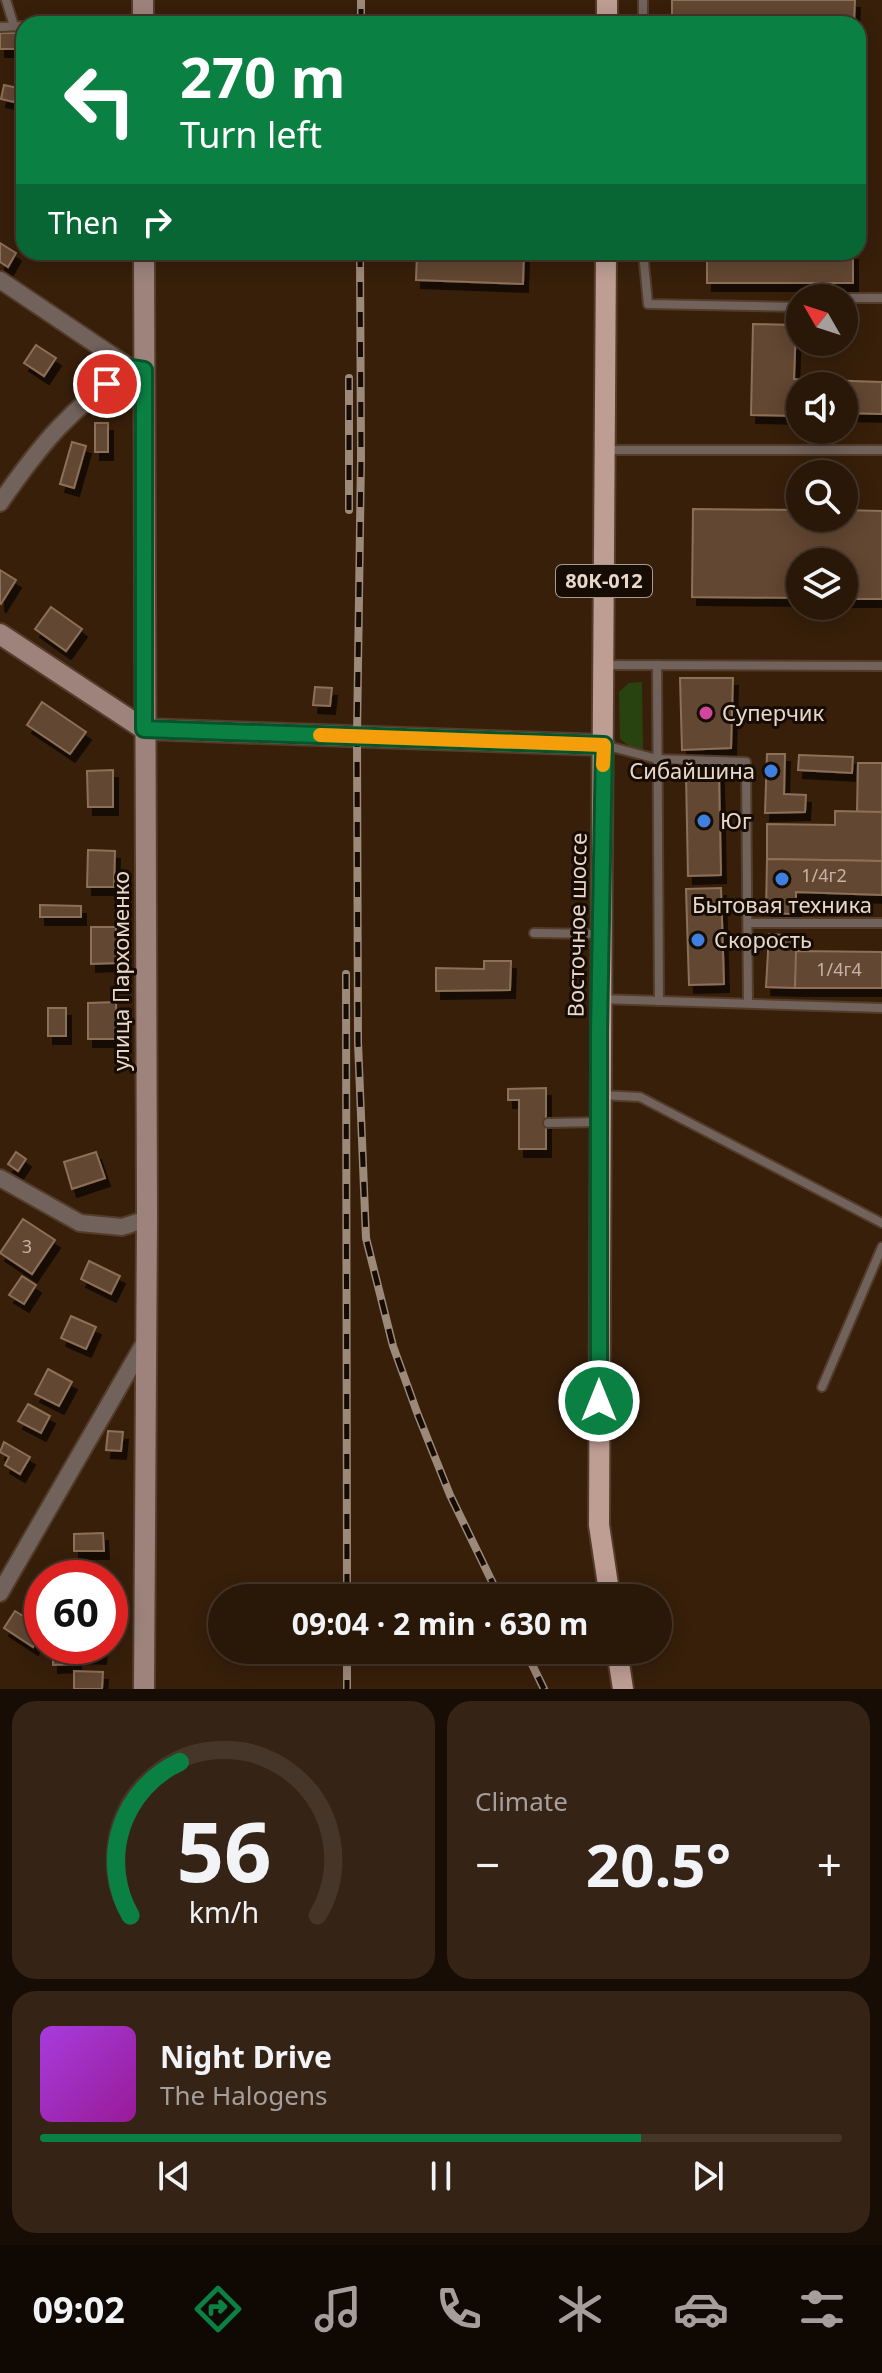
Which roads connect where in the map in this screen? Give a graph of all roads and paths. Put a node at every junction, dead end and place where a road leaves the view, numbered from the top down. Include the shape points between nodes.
1 (6, 0) edge
2 (14, 26) joint
3 (0, 27) edge
4 (144, 260) edge
5 (606, 260) edge
6 (644, 260) edge
7 (0, 280) edge
8 (858, 298) edge
9 (882, 298) edge
10 (786, 307) edge
11 (138, 369) junction
12 (605, 450) junction
13 (882, 450) edge
14 (0, 503) edge
15 (0, 634) edge
16 (604, 664) junction
17 (657, 665) junction
18 (882, 666) edge
19 (144, 729) junction
20 (604, 745) junction
21 (657, 759) junction
22 (748, 923) junction
23 (882, 923) edge
24 (534, 933) dead end
25 (600, 934) junction
26 (599, 999) junction
27 (659, 1001) junction
28 (748, 1003) junction
29 (882, 1008) edge
30 (599, 1095) junction
31 (599, 1122) junction
32 (548, 1123) dead end
33 (0, 1178) edge
34 (147, 1219) junction
35 (882, 1223) edge
36 (882, 1247) edge
37 (145, 1342) junction
38 (822, 1387) dead end
39 (608, 1584) edge
40 (0, 1593) edge
41 (619, 1664) edge
42 (144, 1689) edge
43 (623, 1689) edge

1 - 2 lane
2 - 3 lane
4 - 11 main road, улица Пархоменко
5 - 12 main road, Восточное шоссе / 80К-012
6 - 10 lane via 648,304
7 - 11 street
8 - 9 lane
11 - 14 street via 86,399
11 - 19 main road, улица Пархоменко
12 - 13 lane
12 - 16 main road, Восточное шоссе / 80К-012
15 - 19 main road
16 - 17 lane
16 - 20 main road, Восточное шоссе / 80К-012
17 - 18 lane
17 - 21 lane
19 - 20 main road
19 - 34 main road, улица Пархоменко
20 - 21 lane
20 - 25 main road, Восточное шоссе / 80К-012
21 - 22 lane via 746,762
21 - 27 lane
22 - 23 lane
22 - 28 lane
24 - 25 lane
25 - 26 main road, Восточное шоссе / 80К-012
26 - 27 lane
26 - 30 main road, Восточное шоссе / 80К-012
27 - 28 lane
28 - 29 lane
30 - 31 main road, Восточное шоссе / 80К-012
30 - 35 lane via 640,1097
31 - 32 lane
31 - 39 main road, Восточное шоссе / 80К-012 via 599,1525
33 - 34 street via 80,1223 122,1227
34 - 37 main road, улица Пархоменко
36 - 38 lane
37 - 40 street
37 - 42 main road, улица Пархоменко
41 - 43 main road

